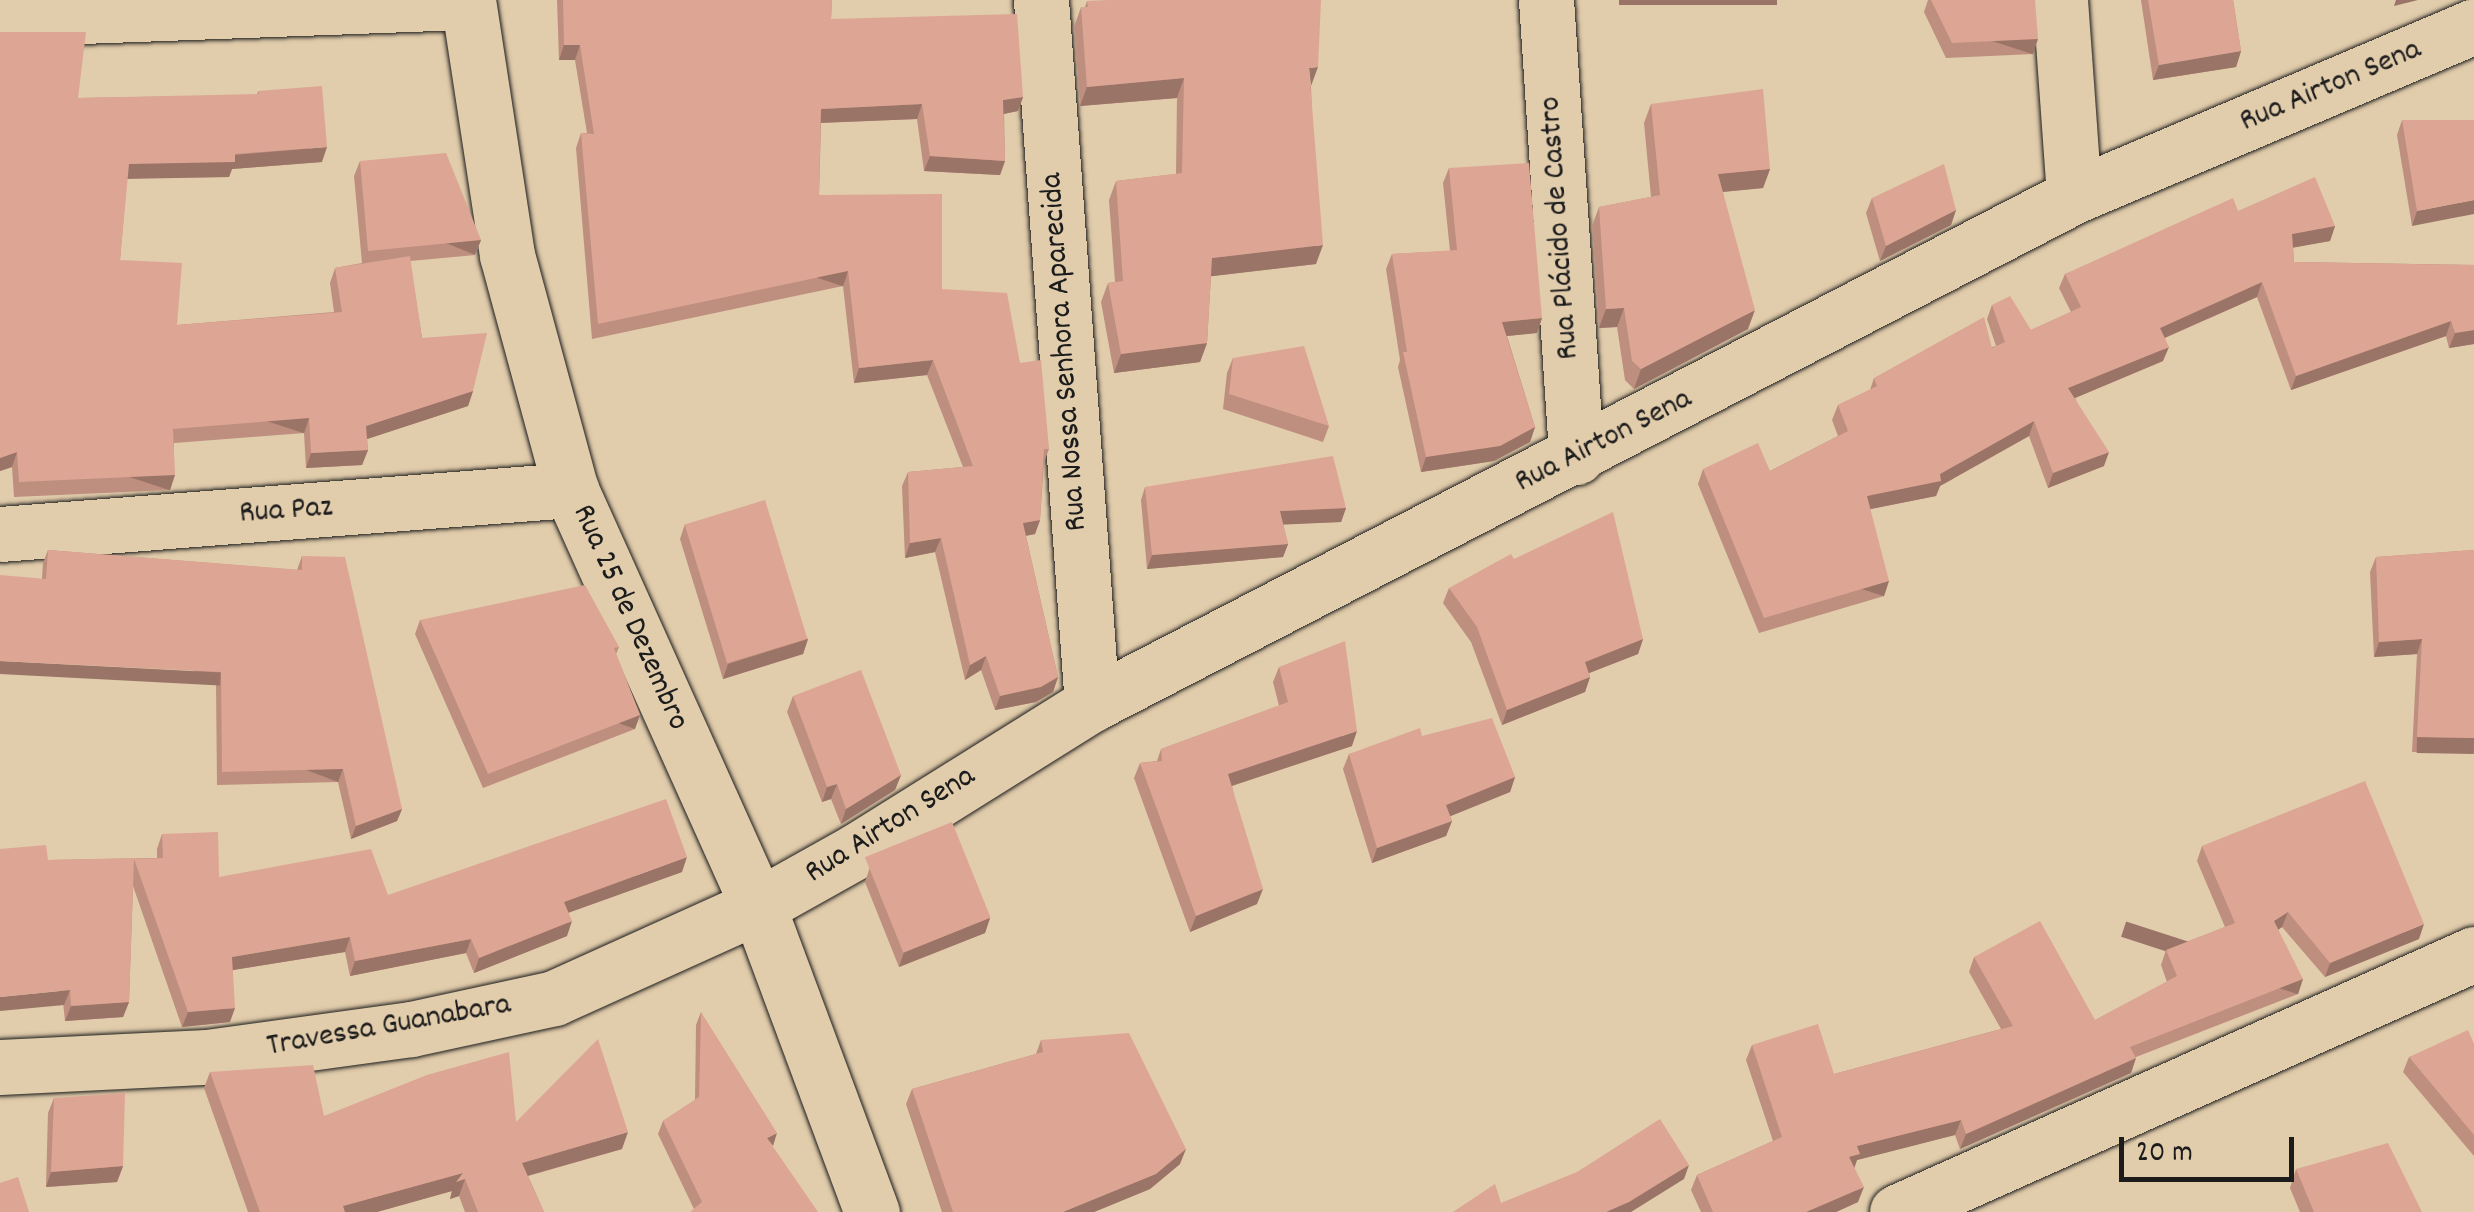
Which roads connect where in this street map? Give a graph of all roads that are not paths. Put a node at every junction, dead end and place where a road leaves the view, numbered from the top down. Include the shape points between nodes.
1 (1041, 0) edge
2 (1546, 0) edge
3 (2060, 0) edge
4 (468, 1) edge
5 (0, 19) edge
6 (2474, 26) edge
7 (2074, 196) junction
8 (1576, 457) junction
9 (571, 490) junction
10 (0, 534) edge
11 (1092, 704) junction
12 (758, 906) junction
13 (2474, 954) edge
14 (0, 1067) edge
15 (872, 1212) edge
16 (1896, 1212) edge

1 - 11 street, Rua Nossa Senhora Aparecida
2 - 8 street, Rua Plácido de Castro
3 - 7 street
4 - 5 street
4 - 9 street, Rua 25 de Dezembro via 507,255
6 - 7 street, Rua Airton Sena
7 - 8 street, Rua Airton Sena
8 - 11 street, Rua Airton Sena
9 - 10 street, Rua Paz
9 - 12 street, Rua 25 de Dezembro
11 - 12 street, Rua Airton Sena
12 - 14 street, Travessa Guanabara via 554,998 411,1029 207,1057
12 - 15 street, Rua 25 de Dezembro
13 - 16 street

